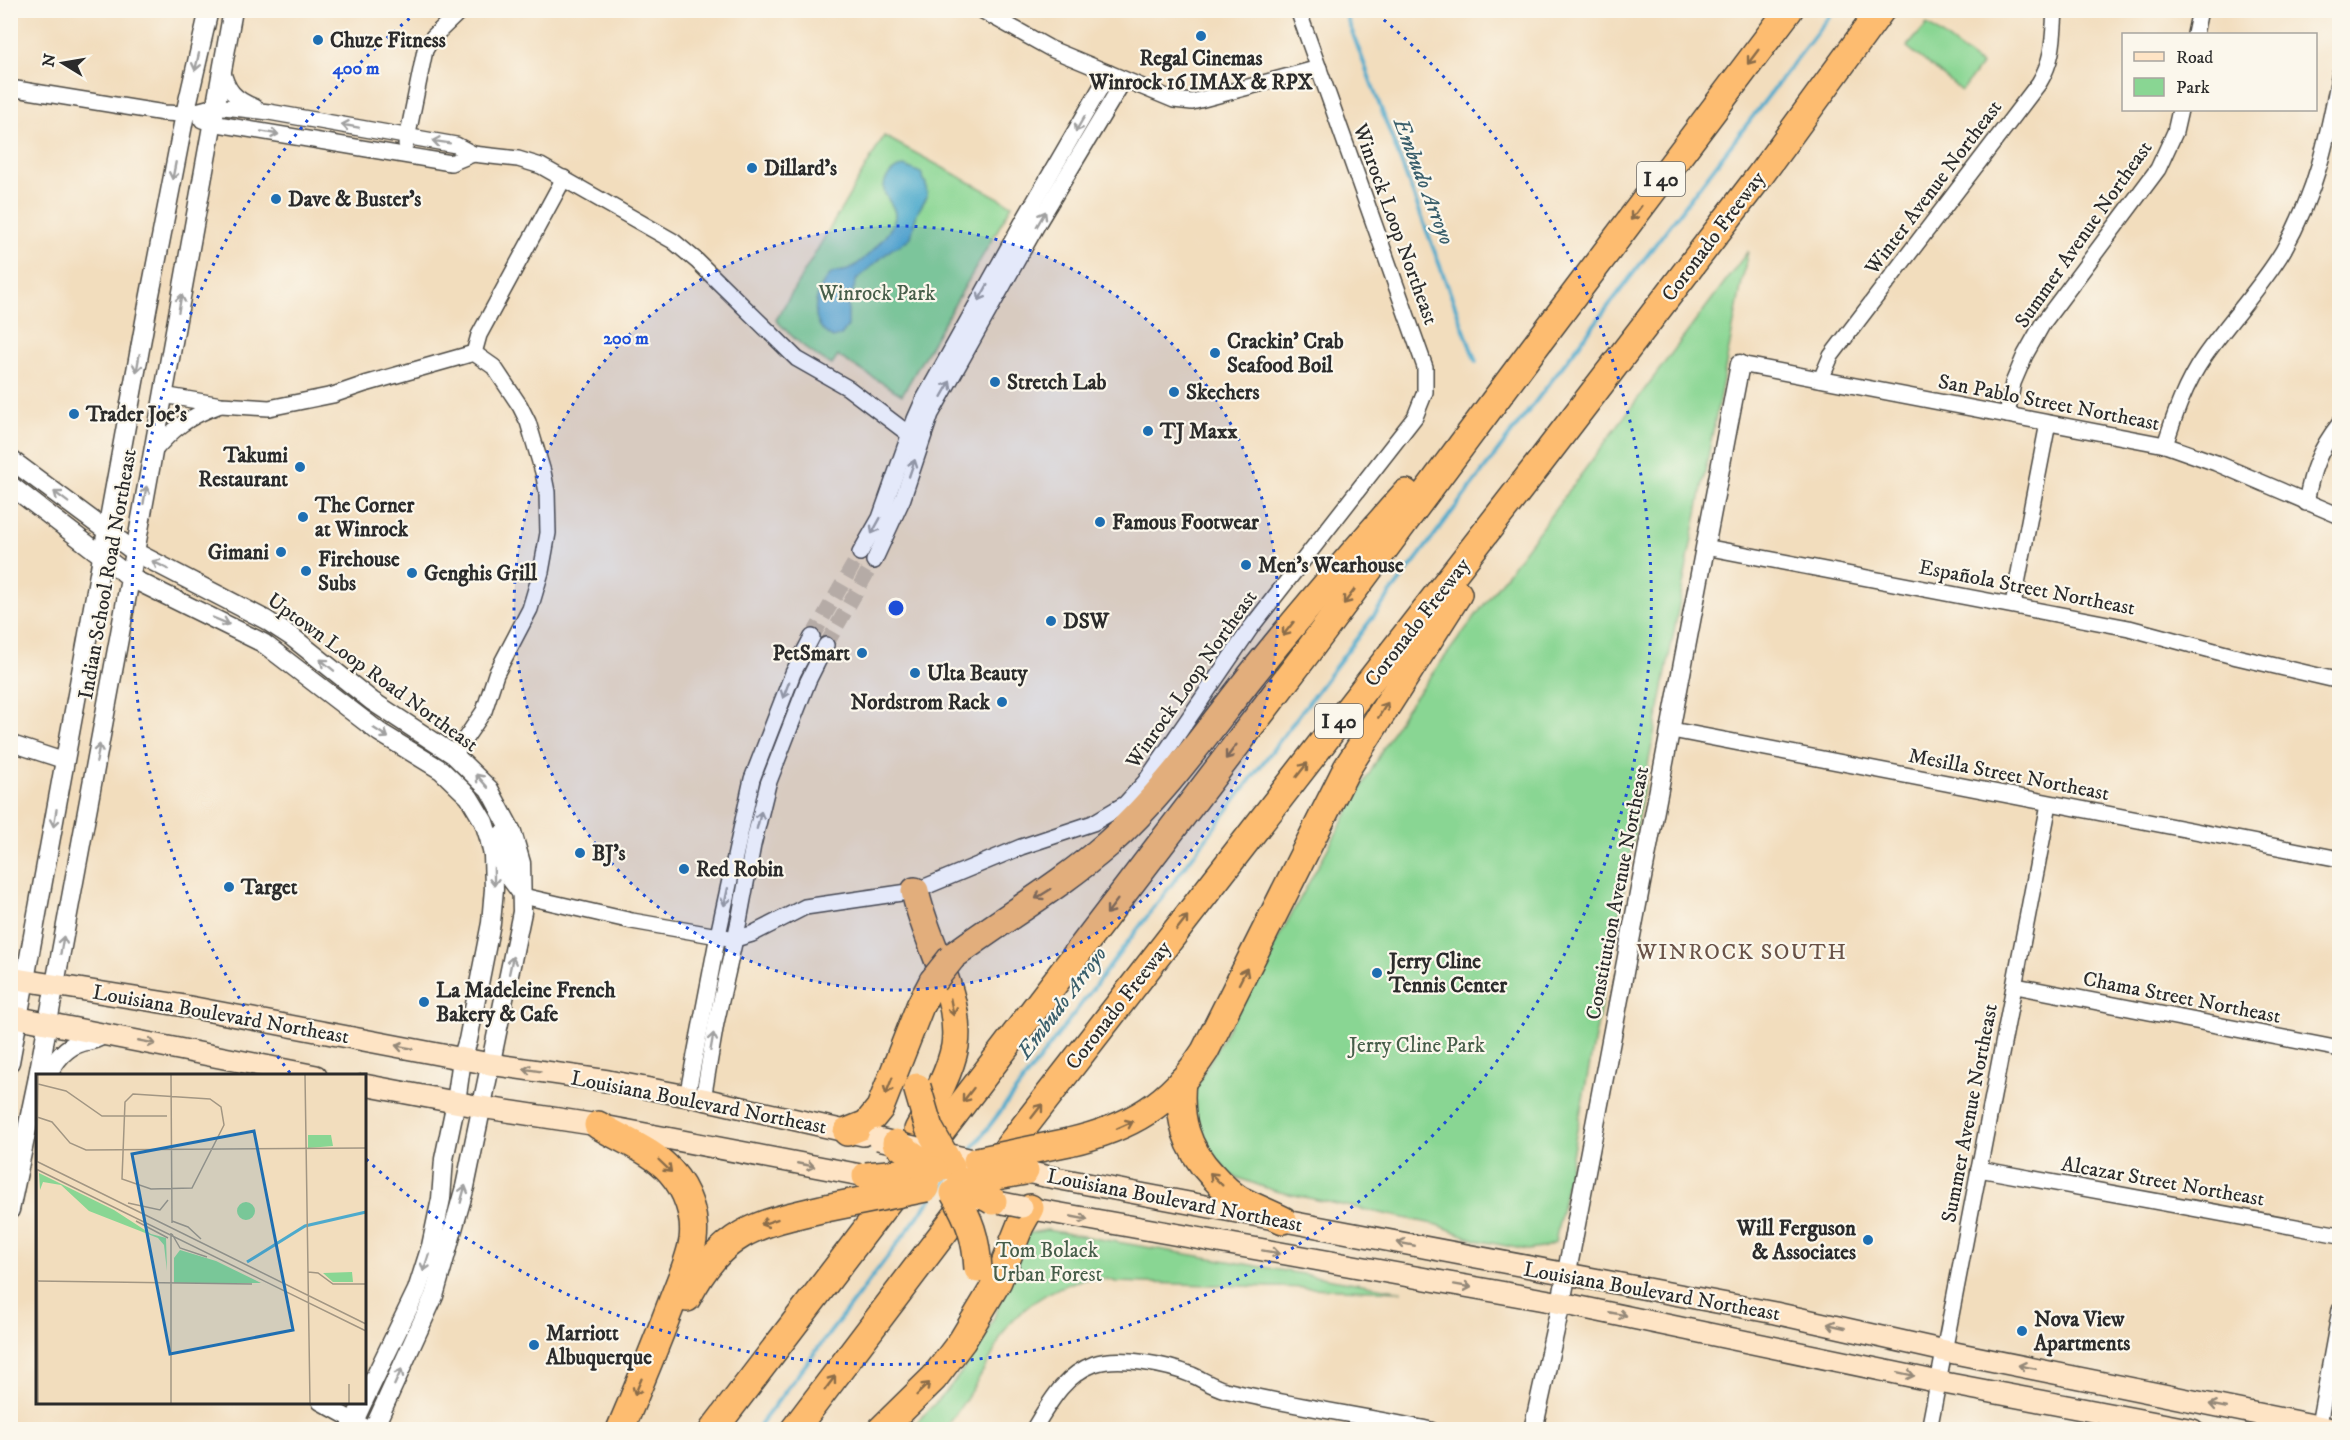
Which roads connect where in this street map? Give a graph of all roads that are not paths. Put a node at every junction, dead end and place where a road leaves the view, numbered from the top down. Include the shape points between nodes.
1 (209, 10) edge
2 (233, 10) edge
3 (461, 10) edge
4 (981, 10) edge
5 (1298, 10) edge
6 (1789, 10) edge
7 (1881, 10) edge
8 (2055, 10) edge
9 (2200, 10) edge
10 (2195, 33) edge
11 (1319, 68) junction
12 (222, 69) junction
13 (1109, 73) junction
14 (2340, 73) edge
15 (1124, 80) junction
16 (10, 88) edge
17 (2180, 111) edge
18 (269, 112) junction
19 (185, 114) junction
20 (214, 115) junction
21 (408, 136) junction
22 (473, 154) junction
23 (404, 156) junction
24 (564, 178) junction
25 (1534, 348) junction
26 (474, 353) junction
27 (1740, 364) joint
28 (1821, 379) junction
29 (163, 395) junction
30 (221, 405) junction
31 (2007, 415) junction
32 (2048, 423) junction
33 (2340, 423) edge
34 (910, 435) junction
35 (2166, 445) junction
36 (152, 453) junction
37 (10, 459) edge
38 (1538, 465) junction
39 (10, 485) edge
40 (897, 493) junction
41 (2306, 503) junction
42 (2340, 516) edge
43 (108, 532) junction
44 (1705, 547) junction
45 (135, 552) junction
46 (104, 556) junction
47 (867, 557) tunnel mouth
48 (131, 578) junction
49 (2013, 604) junction
50 (812, 638) tunnel mouth
51 (826, 645) tunnel mouth
52 (2340, 681) edge
53 (347, 682) junction
54 (334, 699) junction
55 (1671, 730) junction
56 (10, 743) edge
57 (454, 754) junction
58 (65, 761) junction
59 (461, 787) junction
60 (2049, 804) junction
61 (2340, 859) edge
62 (915, 891) junction
63 (523, 896) junction
64 (718, 935) junction
65 (735, 939) junction
66 (17, 979) edge
67 (55, 983) junction
68 (2016, 986) junction
69 (14, 1017) edge
70 (49, 1023) junction
71 (911, 1032) junction
72 (104, 1034) junction
73 (2340, 1049) edge
74 (462, 1059) junction
75 (10, 1062) edge
76 (490, 1064) junction
77 (277, 1072) edge
78 (38, 1074) edge
79 (49, 1074) edge
80 (298, 1074) edge
81 (1182, 1081) junction
82 (366, 1085) edge
83 (36, 1086) edge
84 (695, 1098) junction
85 (456, 1102) junction
86 (481, 1107) junction
87 (36, 1110) edge
88 (598, 1125) junction
89 (847, 1132) junction
90 (887, 1141) joint
91 (22, 1156) junction
92 (1979, 1169) junction
93 (1035, 1174) joint
94 (859, 1175) joint
95 (949, 1175) junction
96 (993, 1201) joint
97 (1026, 1207) junction
98 (10, 1210) edge
99 (1283, 1220) junction
100 (866, 1228) junction
101 (2340, 1235) edge
102 (1566, 1275) junction
103 (1561, 1303) junction
104 (2340, 1310) edge
105 (969, 1327) junction
106 (657, 1344) junction
107 (1945, 1351) junction
108 (1939, 1382) junction
109 (366, 1397) edge
110 (323, 1404) edge
111 (362, 1404) edge
112 (352, 1425) edge
113 (2324, 1428) edge
114 (372, 1430) edge
115 (620, 1430) edge
116 (713, 1430) edge
117 (794, 1430) edge
118 (881, 1430) edge
119 (1033, 1430) edge
120 (1431, 1430) edge
121 (1533, 1430) edge
122 (1929, 1430) edge
123 (2193, 1430) edge

1 -> 19 street, Indian School Road Northeast
2 - 12 street, Indian School Road Northeast
3 - 21 street via 425,50
4 - 13 street via 1051,49
5 - 11 street, Winrock Loop Northeast
6 -> 25 highway, I 40
7 - 38 highway, Coronado Freeway / I 40 via 1759,177
8 - 28 street, Winter Avenue Northeast via 2052,50 2039,83 1832,356
9 - 10 street
11 - 15 street via 1192,102 1174,100
11 - 62 street, Winrock Loop Northeast via 1425,367 1425,392 1415,417 1252,626 1145,782 1125,804 1093,824 1021,847
12 - 18 street via 233,96
12 - 20 street, Indian School Road Northeast
13 - 15 street
13 -> 34 street via 923,401
14 - 35 street via 2323,157 2309,199 2281,254 2203,358 2188,384
40 -> 15 street via 932,414 1037,225
16 - 19 street
17 - 31 street, Summer Avenue Northeast via 2158,169 2043,323 2013,383
18 - 20 street
21 -> 18 street
19 - 20 street
19 -> 43 street, Indian School Road Northeast
20 -> 23 street
29 -> 20 street, Indian School Road Northeast
22 -> 21 street via 456,144
21 - 23 street
22 - 23 street via 451,163
22 - 24 street via 529,162
24 - 26 street via 478,335
24 - 34 street via 673,241 797,359 855,393
25 -> 71 highway, bridge via 1303,610 1149,802 1109,843 1056,886 953,956 933,981
25 -> 100 highway, I 40 via 1309,650
26 - 30 street via 333,395 269,408
26 - 57 street via 494,367 528,422 543,472 548,533 530,609 483,711
27 - 28 street, San Pablo Street Northeast
27 - 44 street, Constitution Avenue Northeast
28 - 31 street, San Pablo Street Northeast
29 - 30 street
29 - 36 street, Indian School Road Northeast
30 - 36 street via 188,418
31 - 32 street, San Pablo Street Northeast
32 - 35 street, San Pablo Street Northeast
32 - 49 street
33 - 41 street via 2316,459
34 - 40 street
35 - 41 street, San Pablo Street Northeast
45 -> 36 street, Indian School Road Northeast
43 -> 37 street, Uptown Loop Road Northeast
81 -> 38 highway via 1205,1051 1347,768
117 -> 38 highway, Coronado Freeway / I 40 via 1016,1137
39 - 46 street, Uptown Loop Road Northeast
40 - 47 street via 880,518
41 - 42 street, San Pablo Street Northeast
43 - 45 street, Uptown Loop Road Northeast
43 - 46 street, Indian School Road Northeast
44 - 49 street, Española Street Northeast
44 - 55 street, Constitution Avenue Northeast
45 - 48 street, Indian School Road Northeast
53 -> 45 street, Uptown Loop Road Northeast via 266,620
46 - 48 street, Uptown Loop Road Northeast
46 - 58 street, Indian School Road Northeast
48 -> 54 street, Uptown Loop Road Northeast via 254,638
67 -> 48 street, Indian School Road Northeast
49 - 52 street, Española Street Northeast via 2129,628
50 -> 64 street via 792,673 752,778
65 -> 51 street via 768,784
53 - 54 street
53 - 57 street, Uptown Loop Road Northeast
54 -> 59 street, Uptown Loop Road Northeast
55 - 60 street, Mesilla Street Northeast
55 - 102 street, Constitution Avenue Northeast
56 - 58 street
63 -> 57 street, Uptown Loop Road Northeast via 521,863 506,817 484,783
58 -> 66 street, Indian School Road Northeast
59 - 63 street via 474,794 494,819 511,879
59 -> 74 street, Uptown Loop Road Northeast via 484,822 494,872 490,922
60 - 61 street, Mesilla Street Northeast
60 - 68 street, Summer Avenue Northeast
62 - 65 street, Winrock Loop Northeast via 805,907
62 -> 100 highway via 953,1003 955,1047 933,1102
63 - 64 street via 632,921
76 -> 63 street, Uptown Loop Road Northeast
64 - 65 street
64 - 84 street
84 -> 65 street
66 - 67 main road, Louisiana Boulevard Northeast
66 - 69 street, Indian School Road Northeast
67 - 70 street, Indian School Road Northeast
74 -> 67 main road, Louisiana Boulevard Northeast
68 - 73 street, Chama Street Northeast
68 - 92 street, Summer Avenue Northeast
69 - 70 main road, Louisiana Boulevard Northeast
69 - 75 street, Indian School Road Northeast
70 - 72 main road, Louisiana Boulevard Northeast
70 - 78 street, Indian School Road Northeast
71 -> 89 highway via 875,1116
71 - 95 highway, bridge via 922,1111
72 -> 77 main road, Louisiana Boulevard Northeast
72 - 79 street via 69,1048
74 - 76 main road, Louisiana Boulevard Northeast
74 - 85 street, Uptown Loop Road Northeast
84 -> 76 main road, Louisiana Boulevard Northeast
76 - 86 street, Uptown Loop Road Northeast
77 - 80 main road, Louisiana Boulevard Northeast
95 -> 81 highway, bridge via 1102,1134 1155,1108
99 -> 81 highway via 1238,1199 1198,1160 1182,1124
82 - 85 main road, Louisiana Boulevard Northeast
83 - 91 street, Indian School Road Northeast
84 - 89 main road, Louisiana Boulevard Northeast
85 - 86 main road, Louisiana Boulevard Northeast
85 -> 109 street, Uptown Loop Road Northeast via 431,1246 417,1290
86 - 88 main road, Louisiana Boulevard Northeast
114 -> 86 street, Uptown Loop Road Northeast via 434,1296 465,1186
87 - 91 street
88 -> 94 main road, Louisiana Boulevard Northeast
88 -> 106 highway via 639,1147 669,1170 679,1182 693,1217 693,1240
89 - 90 main road, Louisiana Boulevard Northeast
90 - 95 highway, bridge
91 - 98 street, Indian School Road Northeast
92 - 101 street, Alcazar Street Northeast
92 - 107 street, Summer Avenue Northeast
93 - 95 highway, bridge
93 - 99 main road, Louisiana Boulevard Northeast
94 - 95 highway, bridge
95 - 96 highway, bridge
95 - 105 highway, bridge via 976,1244 978,1269
95 -> 106 highway, bridge via 780,1218 740,1234 708,1263
96 - 97 main road, Louisiana Boulevard Northeast, bridge
97 -> 103 main road, Louisiana Boulevard Northeast
97 - 105 highway via 998,1281
102 -> 99 main road, Louisiana Boulevard Northeast
100 - 116 highway, I 40
102 - 103 street, Constitution Avenue Northeast
107 -> 102 main road, Louisiana Boulevard Northeast via 1775,1313
103 -> 108 main road, Louisiana Boulevard Northeast
103 - 121 street, Constitution Avenue Northeast
104 - 113 street
118 -> 105 highway via 946,1365
106 -> 115 highway
107 - 108 street, Summer Avenue Northeast
113 -> 107 main road, Louisiana Boulevard Northeast
108 - 122 street, Summer Avenue Northeast
108 - 123 main road, Louisiana Boulevard Northeast
110 - 112 street
111 - 112 street, Uptown Loop Road Northeast
112 - 114 street
119 - 120 street via 1066,1382 1092,1365 1107,1361 1190,1374 1222,1389

